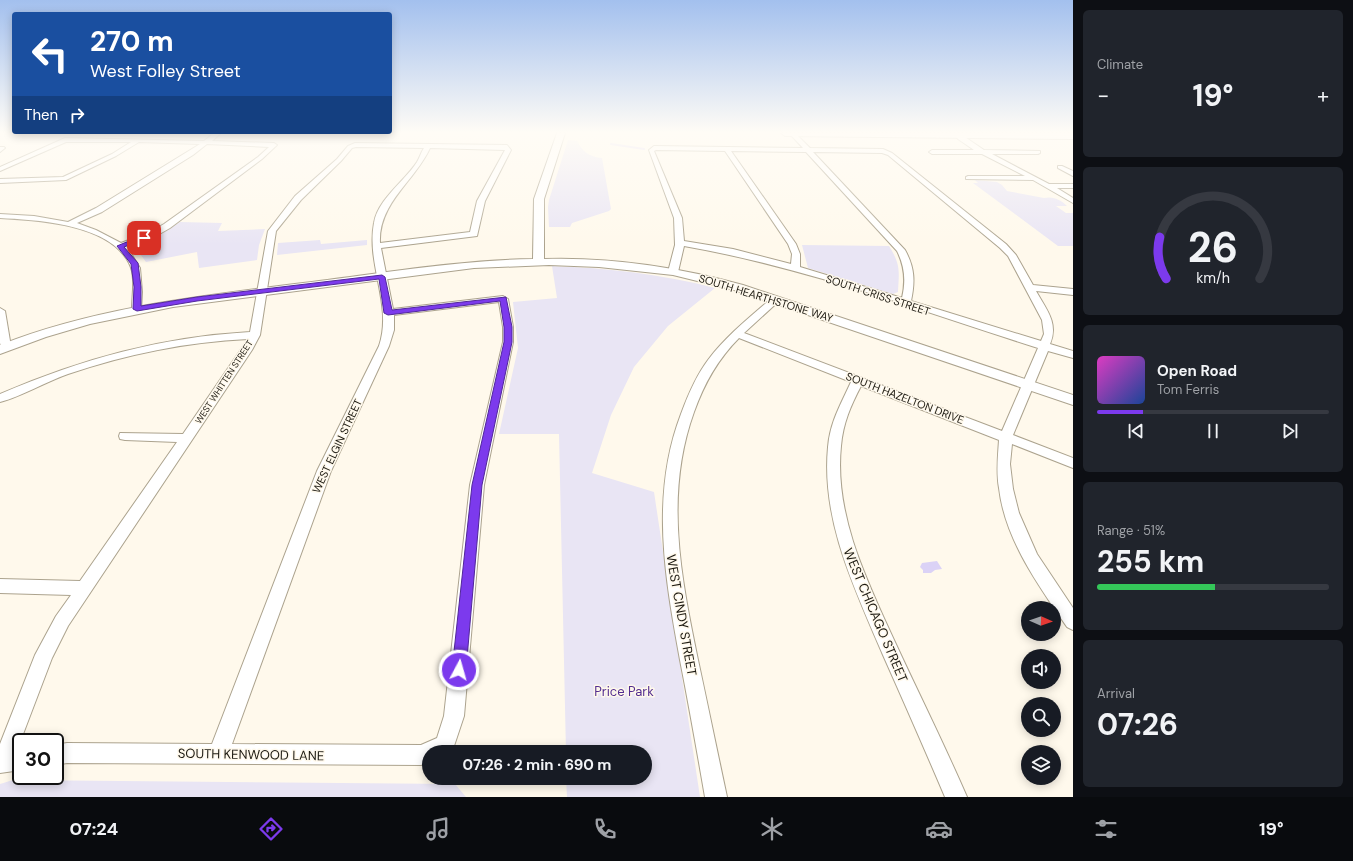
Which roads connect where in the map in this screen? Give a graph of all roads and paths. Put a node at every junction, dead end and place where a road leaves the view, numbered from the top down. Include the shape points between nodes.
1 (82, 170) edge
2 (164, 170) edge
3 (243, 170) edge
4 (328, 170) edge
5 (414, 170) edge
6 (497, 170) edge
7 (549, 170) edge
8 (659, 170) edge
9 (742, 170) edge
10 (825, 170) edge
11 (910, 170) edge
12 (1020, 170) edge
13 (968, 178) dead end
14 (1035, 178) junction
15 (0, 181) edge
16 (1047, 186) junction
17 (1073, 186) edge
18 (1065, 197) junction
19 (1073, 201) edge
20 (1073, 206) edge
21 (0, 216) edge
22 (69, 224) junction
23 (681, 243) junction
24 (120, 246) junction
25 (376, 246) junction
26 (538, 261) junction
27 (795, 268) junction
28 (674, 272) junction
29 (382, 277) junction
30 (1029, 286) junction
31 (262, 291) junction
32 (1073, 292) edge
33 (776, 299) junction
34 (906, 304) junction
35 (137, 309) junction
36 (0, 310) edge
37 (388, 313) junction
38 (738, 334) junction
39 (255, 335) junction
40 (1044, 346) junction
41 (3, 349) edge
42 (1073, 356) edge
43 (858, 380) junction
44 (1028, 385) junction
45 (0, 398) edge
46 (1073, 400) edge
47 (125, 436) dead end
48 (1006, 437) junction
49 (187, 438) junction
50 (1073, 463) edge
51 (0, 586) edge
52 (83, 588) junction
53 (1073, 622) edge
54 (64, 754) edge
55 (218, 754) junction
56 (8, 762) edge
57 (716, 797) edge
58 (956, 797) edge

1 - 15 street via 64,179
2 - 22 street via 98,210
3 - 24 street via 167,226
4 - 31 street, WEST WHITTEN STREET via 298,198 272,231
5 - 25 street, WEST ELGIN STREET via 379,215 375,231
6 - 25 street via 481,201 474,234
7 - 26 street via 539,199
8 - 23 street via 678,218
9 - 27 street via 792,244 796,254
10 - 34 street via 901,250 908,262 911,279
11 - 30 street via 1004,246 1012,255
12 - 14 street
13 - 14 street
14 - 16 street
16 - 17 street
16 - 18 street
18 - 19 street
18 - 20 street
21 - 22 street via 45,219
22 - 24 street via 90,230
23 - 27 street, SOUTH CRISS STREET via 733,252
23 - 28 street
24 - 35 street via 134,263 138,287
25 - 29 street, WEST ELGIN STREET
26 - 28 street, SOUTH HEARTHSTONE WAY via 611,264
26 - 29 street, SOUTH HEARTHSTONE WAY via 474,265
27 - 34 street, SOUTH CRISS STREET
28 - 33 street, SOUTH HEARTHSTONE WAY
29 - 31 street, SOUTH HEARTHSTONE WAY
29 - 37 street, WEST ELGIN STREET
30 - 32 street
30 - 40 street via 1047,320 1048,334
31 - 35 street, SOUTH HEARTHSTONE WAY
31 - 39 street, WEST WHITTEN STREET
33 - 38 street, WEST CINDY STREET
33 - 44 street, SOUTH HEARTHSTONE WAY
34 - 40 street, SOUTH CRISS STREET
35 - 41 street, SOUTH HEARTHSTONE WAY via 88,321
36 - 41 street
37 - 55 street, WEST ELGIN STREET via 389,329 384,346 324,471
37 - 55 street, SOUTH KENWOOD LANE via 503,299 508,327 508,342 477,485 454,716 445,744 421,755
38 - 43 street, SOUTH HAZELTON DRIVE
38 - 57 street, WEST CINDY STREET via 714,359 704,374 684,418 674,457 668,504 674,582
39 - 45 street via 195,339 145,347 52,375
39 - 49 street, WEST WHITTEN STREET
40 - 42 street, SOUTH CRISS STREET
40 - 44 street
43 - 48 street, SOUTH HAZELTON DRIVE
43 - 58 street, WEST CHICAGO STREET via 838,424 834,457 836,503 847,548 860,583
44 - 46 street, SOUTH HEARTHSTONE WAY
44 - 48 street
47 - 49 street
48 - 50 street, SOUTH HAZELTON DRIVE
48 - 53 street via 1003,473 1016,529 1042,577
49 - 52 street, WEST WHITTEN STREET
51 - 52 street
52 - 56 street, WEST WHITTEN STREET via 44,655
54 - 55 street, SOUTH KENWOOD LANE

